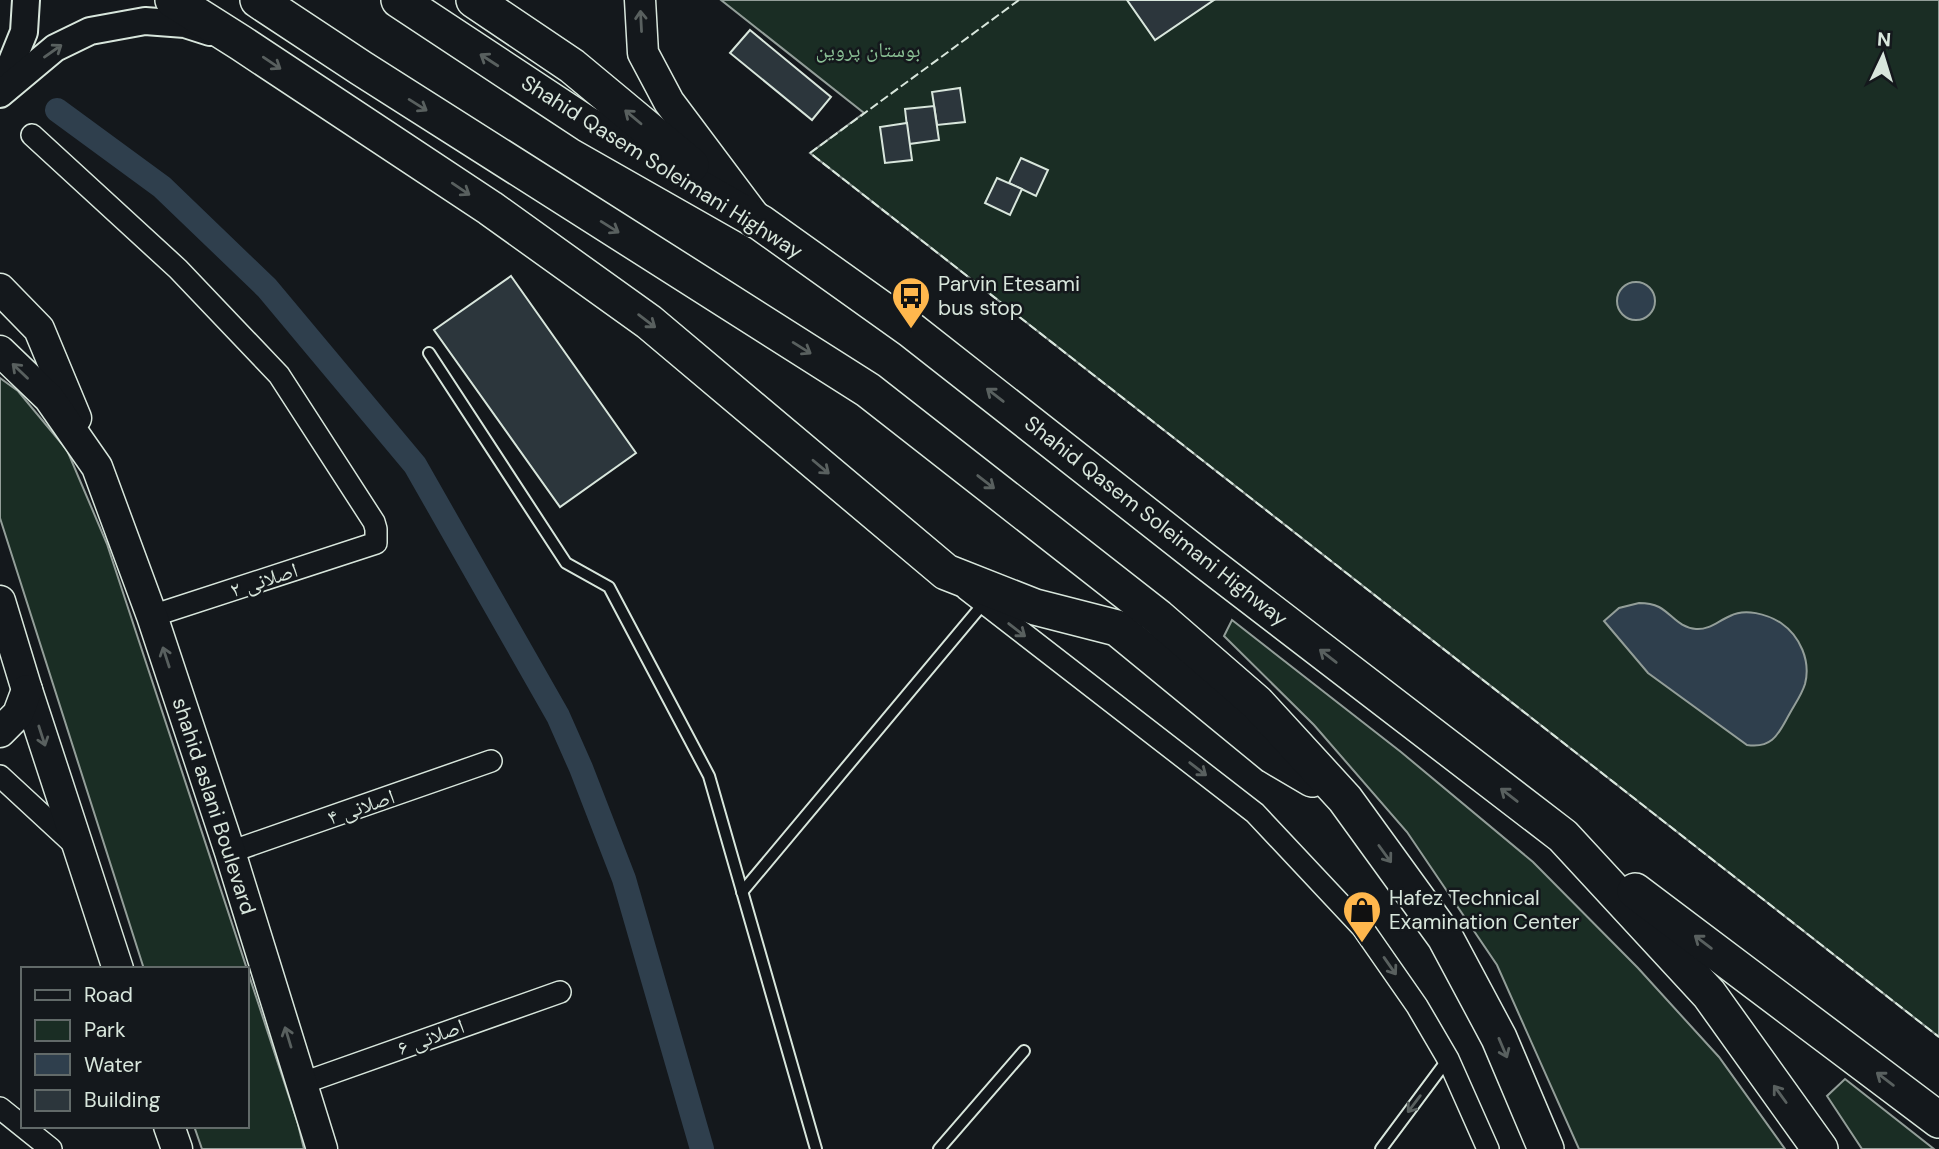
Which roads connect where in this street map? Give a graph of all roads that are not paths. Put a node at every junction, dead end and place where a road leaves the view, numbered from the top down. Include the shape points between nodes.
1 (26, 0) edge
2 (173, 0) edge
3 (258, 0) edge
4 (399, 0) edge
5 (474, 0) edge
6 (640, 0) edge
7 (241, 43) junction
8 (0, 93) edge
9 (32, 135) dead end
10 (761, 223) junction
11 (0, 289) edge
12 (0, 351) edge
13 (429, 353) dead end
14 (97, 467) junction
15 (946, 572) junction
16 (0, 601) edge
17 (983, 604) junction
18 (152, 616) junction
19 (27, 690) junction
20 (0, 732) edge
21 (491, 761) dead end
22 (0, 776) edge
23 (1345, 799) junction
24 (1563, 836) junction
25 (79, 850) junction
26 (230, 852) junction
27 (742, 892) junction
28 (117, 967) edge
29 (560, 992) dead end
30 (1024, 1051) dead end
31 (1448, 1059) junction
32 (303, 1083) junction
33 (0, 1108) edge
34 (1939, 1120) edge
35 (21, 1125) edge
36 (25, 1128) edge
37 (170, 1128) edge
38 (51, 1149) edge
39 (177, 1149) edge
40 (322, 1149) edge
41 (816, 1149) edge
42 (939, 1149) edge
43 (1381, 1149) edge
44 (1488, 1149) edge
45 (1546, 1149) edge
46 (1820, 1149) edge

1 - 8 street via 24,32
2 - 7 highway
3 -> 23 highway via 868,390 1158,617 1257,703
10 -> 4 highway, Shahid Qasem Soleimani Highway via 587,124
10 -> 5 highway via 572,66
10 -> 6 main road via 669,102 643,53
8 -> 7 street via 55,48 90,31 145,21 185,24
7 -> 15 highway via 490,208 649,322
9 - 18 street, اصلانی ۲ via 178,269 279,375 376,529 376,543
24 -> 10 highway, Shahid Qasem Soleimani Highway via 911,330
11 - 14 main road, shahid aslani Boulevard via 40,329
14 -> 12 main road, shahid aslani Boulevard via 48,398
13 - 27 lane via 566,563 609,587 709,776
14 - 18 main road, shahid aslani Boulevard
15 - 17 street
15 - 23 highway via 1035,607 1117,628 1273,756
16 - 19 main road
17 - 27 lane
17 -> 31 street via 1255,813 1362,927
26 -> 18 main road, shahid aslani Boulevard
19 - 20 main road via 18,714
19 -> 25 main road
21 - 26 street, اصلانی ۴
22 - 25 street
23 -> 45 highway via 1445,937 1499,1038
34 -> 24 highway
46 -> 24 highway, Shahid Qasem Soleimani Highway via 1709,994
25 - 28 main road
32 -> 26 main road, shahid aslani Boulevard
27 - 41 lane
29 - 32 street, اصلانی ۶
30 - 42 lane
31 -> 43 lane
31 - 44 street
32 - 40 main road, shahid aslani Boulevard
33 - 35 street
36 - 38 street
37 - 39 main road

